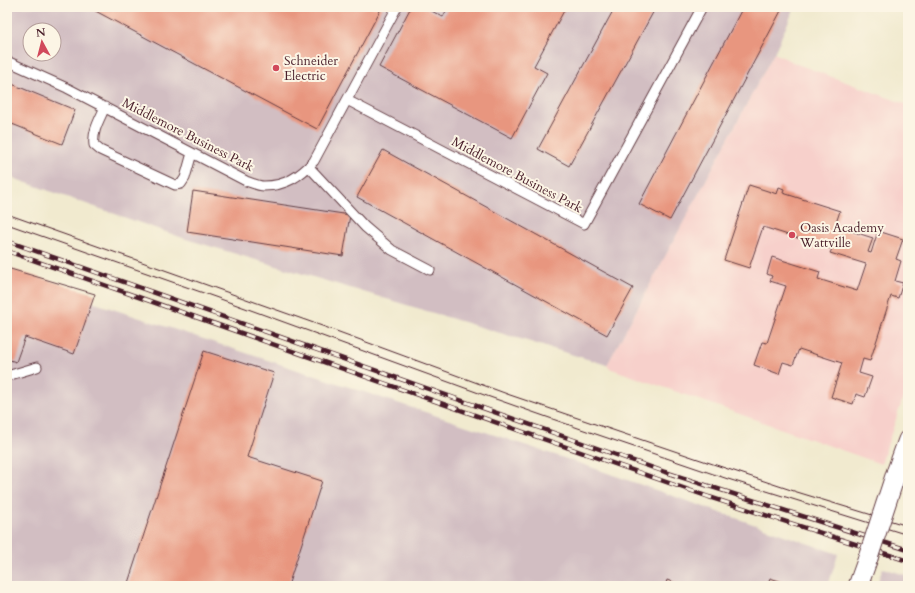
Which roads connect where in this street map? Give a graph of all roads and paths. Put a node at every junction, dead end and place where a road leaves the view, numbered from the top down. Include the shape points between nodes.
1 (397, 7) edge
2 (702, 7) edge
3 (7, 61) edge
4 (346, 100) junction
5 (105, 107) junction
6 (192, 153) junction
7 (309, 166) junction
8 (430, 270) dead end
9 (37, 367) dead end
10 (7, 376) edge
11 (908, 440) edge
12 (858, 586) edge

1 - 4 lane, Middlemore Business Park
2 - 4 lane, Middlemore Business Park via 584,224
3 - 5 lane, Middlemore Business Park
4 - 7 lane, Middlemore Business Park
5 - 6 lane, Middlemore Business Park
5 - 6 lane via 93,138 94,145 100,150 175,185 181,184 185,178
6 - 7 lane, Middlemore Business Park via 246,181 263,186 290,181
7 - 8 lane via 365,227 392,250
9 - 10 lane
11 - 12 street, bridge

